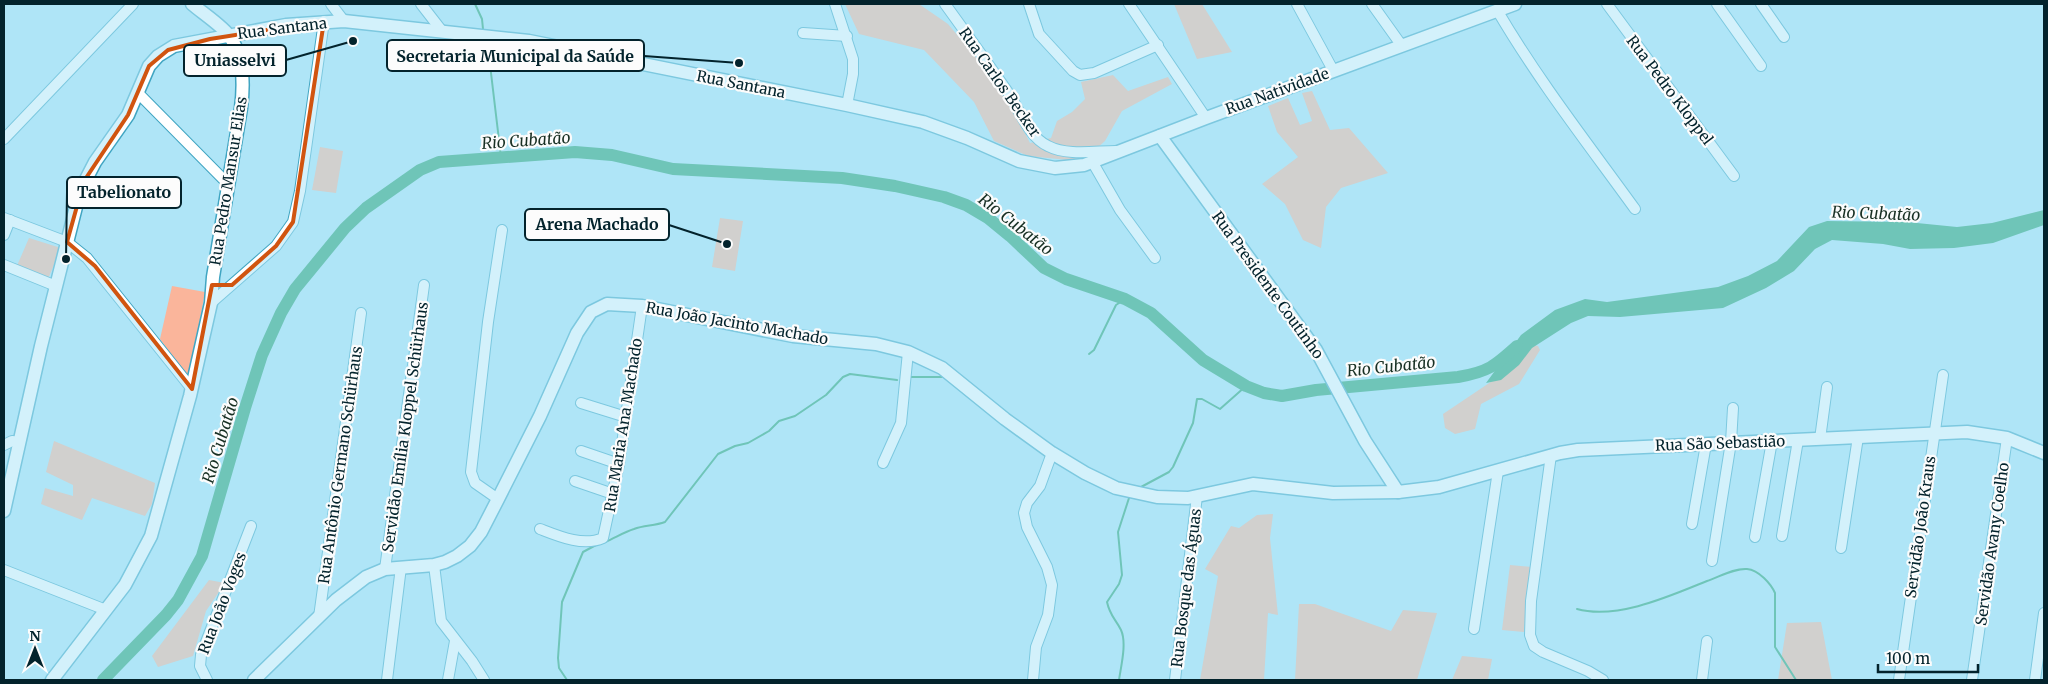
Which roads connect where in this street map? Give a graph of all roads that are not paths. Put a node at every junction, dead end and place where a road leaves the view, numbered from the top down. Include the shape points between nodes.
1 (133, 4) edge
2 (192, 4) edge
3 (331, 4) edge
4 (421, 4) edge
5 (836, 4) edge
6 (945, 4) edge
7 (1029, 4) edge
8 (1129, 4) edge
9 (1297, 4) edge
10 (1372, 4) edge
11 (1515, 4) edge
12 (1607, 4) edge
13 (1717, 4) edge
14 (1761, 4) edge
15 (1497, 10) junction
16 (202, 13) junction
17 (324, 21) junction
18 (344, 21) junction
19 (442, 31) junction
20 (803, 33) dead end
21 (229, 35) junction
22 (846, 36) junction
23 (1784, 37) dead end
24 (210, 39) junction
25 (1158, 45) junction
26 (1402, 46) junction
27 (1761, 66) dead end
28 (1333, 70) junction
29 (139, 94) junction
30 (847, 105) junction
31 (1206, 118) junction
32 (1160, 136) junction
33 (4, 138) edge
34 (1122, 151) junction
35 (1092, 163) junction
36 (1038, 166) joint
37 (1734, 176) dead end
38 (229, 185) junction
39 (1635, 209) dead end
40 (7, 219) edge
41 (502, 230) dead end
42 (4, 235) edge
43 (67, 242) junction
44 (1154, 258) dead end
45 (4, 265) edge
46 (212, 284) junction
47 (232, 284) junction
48 (424, 285) dead end
49 (56, 286) junction
50 (210, 303) junction
51 (642, 306) junction
52 (361, 313) dead end
53 (908, 352) junction
54 (1943, 375) dead end
55 (1827, 388) dead end
56 (192, 389) junction
57 (582, 403) dead end
58 (1733, 408) dead end
59 (626, 417) junction
60 (1934, 433) junction
61 (1858, 438) junction
62 (2007, 438) junction
63 (1820, 439) junction
64 (1798, 440) junction
65 (1772, 441) junction
66 (20, 442) junction
67 (1731, 442) junction
68 (1706, 444) junction
69 (4, 445) edge
70 (581, 451) dead end
71 (1052, 453) junction
72 (2044, 453) edge
73 (1551, 455) junction
74 (883, 463) dead end
75 (620, 464) junction
76 (1498, 471) junction
77 (575, 480) dead end
78 (1398, 492) junction
79 (613, 494) junction
80 (1197, 496) junction
81 (498, 499) junction
82 (4, 511) edge
83 (1692, 524) dead end
84 (251, 526) dead end
85 (540, 529) dead end
86 (1782, 536) dead end
87 (1755, 537) dead end
88 (1841, 548) dead end
89 (1712, 560) dead end
90 (434, 565) junction
91 (401, 567) junction
92 (4, 570) edge
93 (385, 570) junction
94 (106, 610) junction
95 (2044, 613) edge
96 (319, 617) junction
97 (1474, 629) dead end
98 (455, 641) junction
99 (1708, 641) dead end
100 (52, 680) edge
101 (207, 680) edge
102 (254, 680) edge
103 (387, 680) edge
104 (448, 680) edge
105 (484, 680) edge
106 (1033, 680) edge
107 (1175, 680) edge
108 (1603, 680) edge
109 (1702, 680) edge
110 (1899, 680) edge
111 (1972, 680) edge
112 (2035, 680) edge

1 - 33 street
2 - 16 main road, Rua Pedro Mansur Elias
3 - 18 street
4 - 19 street
5 - 22 street
6 - 34 street, Rua Carlos Becker via 1040,141 1062,151
7 - 25 street via 1039,34 1080,75 1094,73
8 - 25 street
9 - 28 street
10 - 26 street
11 - 15 main road, Rua Natividade
12 - 37 street, Rua Pedro Kloppel
13 - 27 street
14 - 23 street
15 - 26 main road, Rua Natividade
15 - 39 street via 1561,108
16 - 21 main road, Rua Pedro Mansur Elias
16 - 24 main road, Rua Pedro Mansur Elias
17 - 18 main road, Rua Santana
17 - 21 main road, Rua Santana
17 - 47 street via 293,222 276,246
18 - 19 main road, Rua Santana
19 - 30 main road, Rua Santana via 546,44
20 - 22 street
21 - 24 main road, Rua Santana
21 - 38 main road, Rua Pedro Mansur Elias via 240,62 243,89
22 - 30 street via 854,63
24 - 29 main road, Rua Santana via 174,46 158,56 149,66
25 - 31 street
26 - 28 main road, Rua Natividade
28 - 31 main road, Rua Natividade
29 - 38 street
29 - 43 main road, Rua Santana via 123,124 84,181
30 - 36 main road, Rua Santana via 938,127 1002,155
31 - 32 main road, Rua Natividade
32 - 34 main road, Rua Natividade
32 - 78 main road, Rua Presidente Coutinho via 1310,341 1365,441
34 - 35 main road, Rua Natividade
35 - 36 main road, Rua Natividade via 1070,168
35 - 44 street
38 - 46 main road, Rua Pedro Mansur Elias
40 - 42 street
40 - 43 street
41 - 81 street via 471,472 475,482
43 - 49 main road, Rua Santana
43 - 56 street via 95,266
45 - 49 street
46 - 47 street via 221,288
46 - 50 main road, Rua Pedro Mansur Elias
47 - 50 street
48 - 93 street, Servidão Emília Kloppel Schürhaus
49 - 66 main road, Rua Santana
50 - 56 main road, Rua Pedro Mansur Elias
51 - 53 main road, Rua João Jacinto Machado via 785,335 876,344
51 - 59 street, Rua Maria Ana Machado
51 - 81 main road, Rua João Jacinto Machado via 607,304 587,316
52 - 96 street, Rua Antônio Germano Schürhaus
53 - 71 main road, Rua João Jacinto Machado via 942,368
53 - 74 street via 901,423
54 - 60 street, Servidão João Kraus
55 - 63 street
56 - 94 main road, Rua Pedro Mansur Elias via 151,536 125,585
57 - 59 street
58 - 67 street
59 - 75 street, Rua Maria Ana Machado
60 - 61 main road, Rua São Sebastião
60 - 62 main road, Rua São Sebastião via 1968,432
60 - 110 street, Servidão João Kraus
61 - 63 main road, Rua São Sebastião
61 - 88 street
62 - 72 main road, Rua São Sebastião
62 - 111 street, Servidão Avany Coelho
63 - 64 main road, Rua São Sebastião
64 - 65 main road, Rua São Sebastião
64 - 86 street
65 - 67 main road, Rua São Sebastião
65 - 87 street
66 - 69 street
66 - 82 main road, Rua Santana
67 - 68 main road, Rua São Sebastião
67 - 89 street
68 - 73 main road, Rua São Sebastião via 1590,449
68 - 83 street
70 - 75 street
71 - 80 main road, Rua João Jacinto Machado via 1096,479 1121,489 1157,497
71 - 106 street via 1039,488 1024,513 1052,585 1048,615 1036,647
73 - 76 main road, Rua São Sebastião
73 - 108 street via 1530,635 1534,646 1543,652
75 - 79 street, Rua Maria Ana Machado
76 - 78 main road, Rua São Sebastião via 1439,487
76 - 97 street
77 - 79 street
78 - 80 main road, Rua João Jacinto Machado via 1333,493 1253,484
79 - 85 street, Rua Maria Ana Machado via 600,540 563,538
80 - 107 street, Rua Bosque das Águas
81 - 90 main road, Rua João Jacinto Machado via 482,532 470,546 454,558
84 - 101 street, Rua João Voges via 201,656 200,666
90 - 91 main road, Rua João Jacinto Machado
90 - 98 street via 441,622
91 - 93 main road, Rua João Jacinto Machado
91 - 103 street
92 - 94 street
93 - 96 main road, Rua João Jacinto Machado via 362,579
94 - 100 main road, Rua Pedro Mansur Elias
95 - 112 street
96 - 102 main road, Rua João Jacinto Machado
98 - 104 street
98 - 105 street
99 - 109 street

